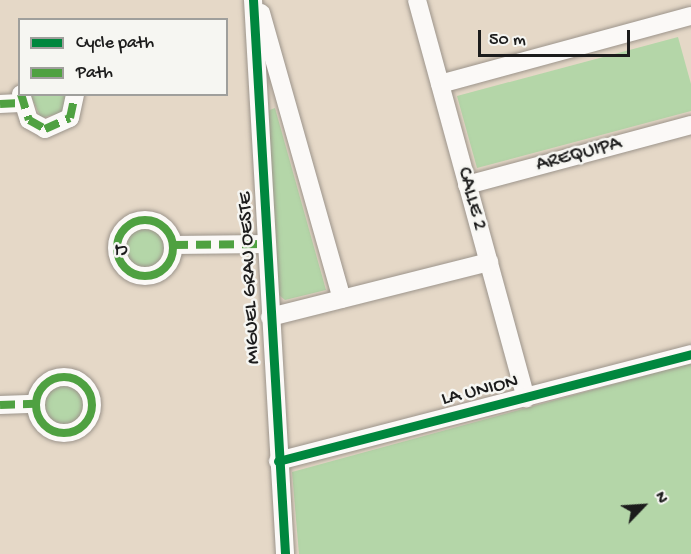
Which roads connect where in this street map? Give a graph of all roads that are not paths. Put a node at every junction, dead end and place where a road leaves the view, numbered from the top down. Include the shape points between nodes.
1 (255, 0) edge
2 (417, 0) edge
3 (689, 12) edge
4 (440, 84) junction
5 (75, 96) edge
6 (21, 99) edge
7 (0, 104) edge
8 (691, 125) edge
9 (467, 185) junction
10 (266, 244) junction
11 (173, 245) dead end
12 (489, 262) junction
13 (342, 299) junction
14 (270, 317) junction
15 (691, 354) edge
16 (526, 398) junction
17 (35, 404) dead end
18 (0, 405) edge
19 (278, 461) junction
20 (280, 510) junction
21 (272, 554) edge
22 (285, 554) edge

1 - 10 street, MIGUEL GRAU OESTE
1 - 13 street
2 - 4 street, CALLE 2
3 - 4 street
4 - 9 street, CALLE 2
5 - 6 street via 70,118 55,128 28,120
6 - 7 street
8 - 9 street, AREQUIPA
9 - 12 street, CALLE 2
10 - 11 street
10 - 14 street, MIGUEL GRAU OESTE
12 - 13 street
12 - 16 street, CALLE 2
13 - 14 street
14 - 19 street, MIGUEL GRAU OESTE
15 - 16 street, LA UNION
16 - 19 street, LA UNION
17 - 18 street
19 - 20 street, MIGUEL GRAU OESTE
20 - 21 street
20 - 22 street, MIGUEL GRAU OESTE

